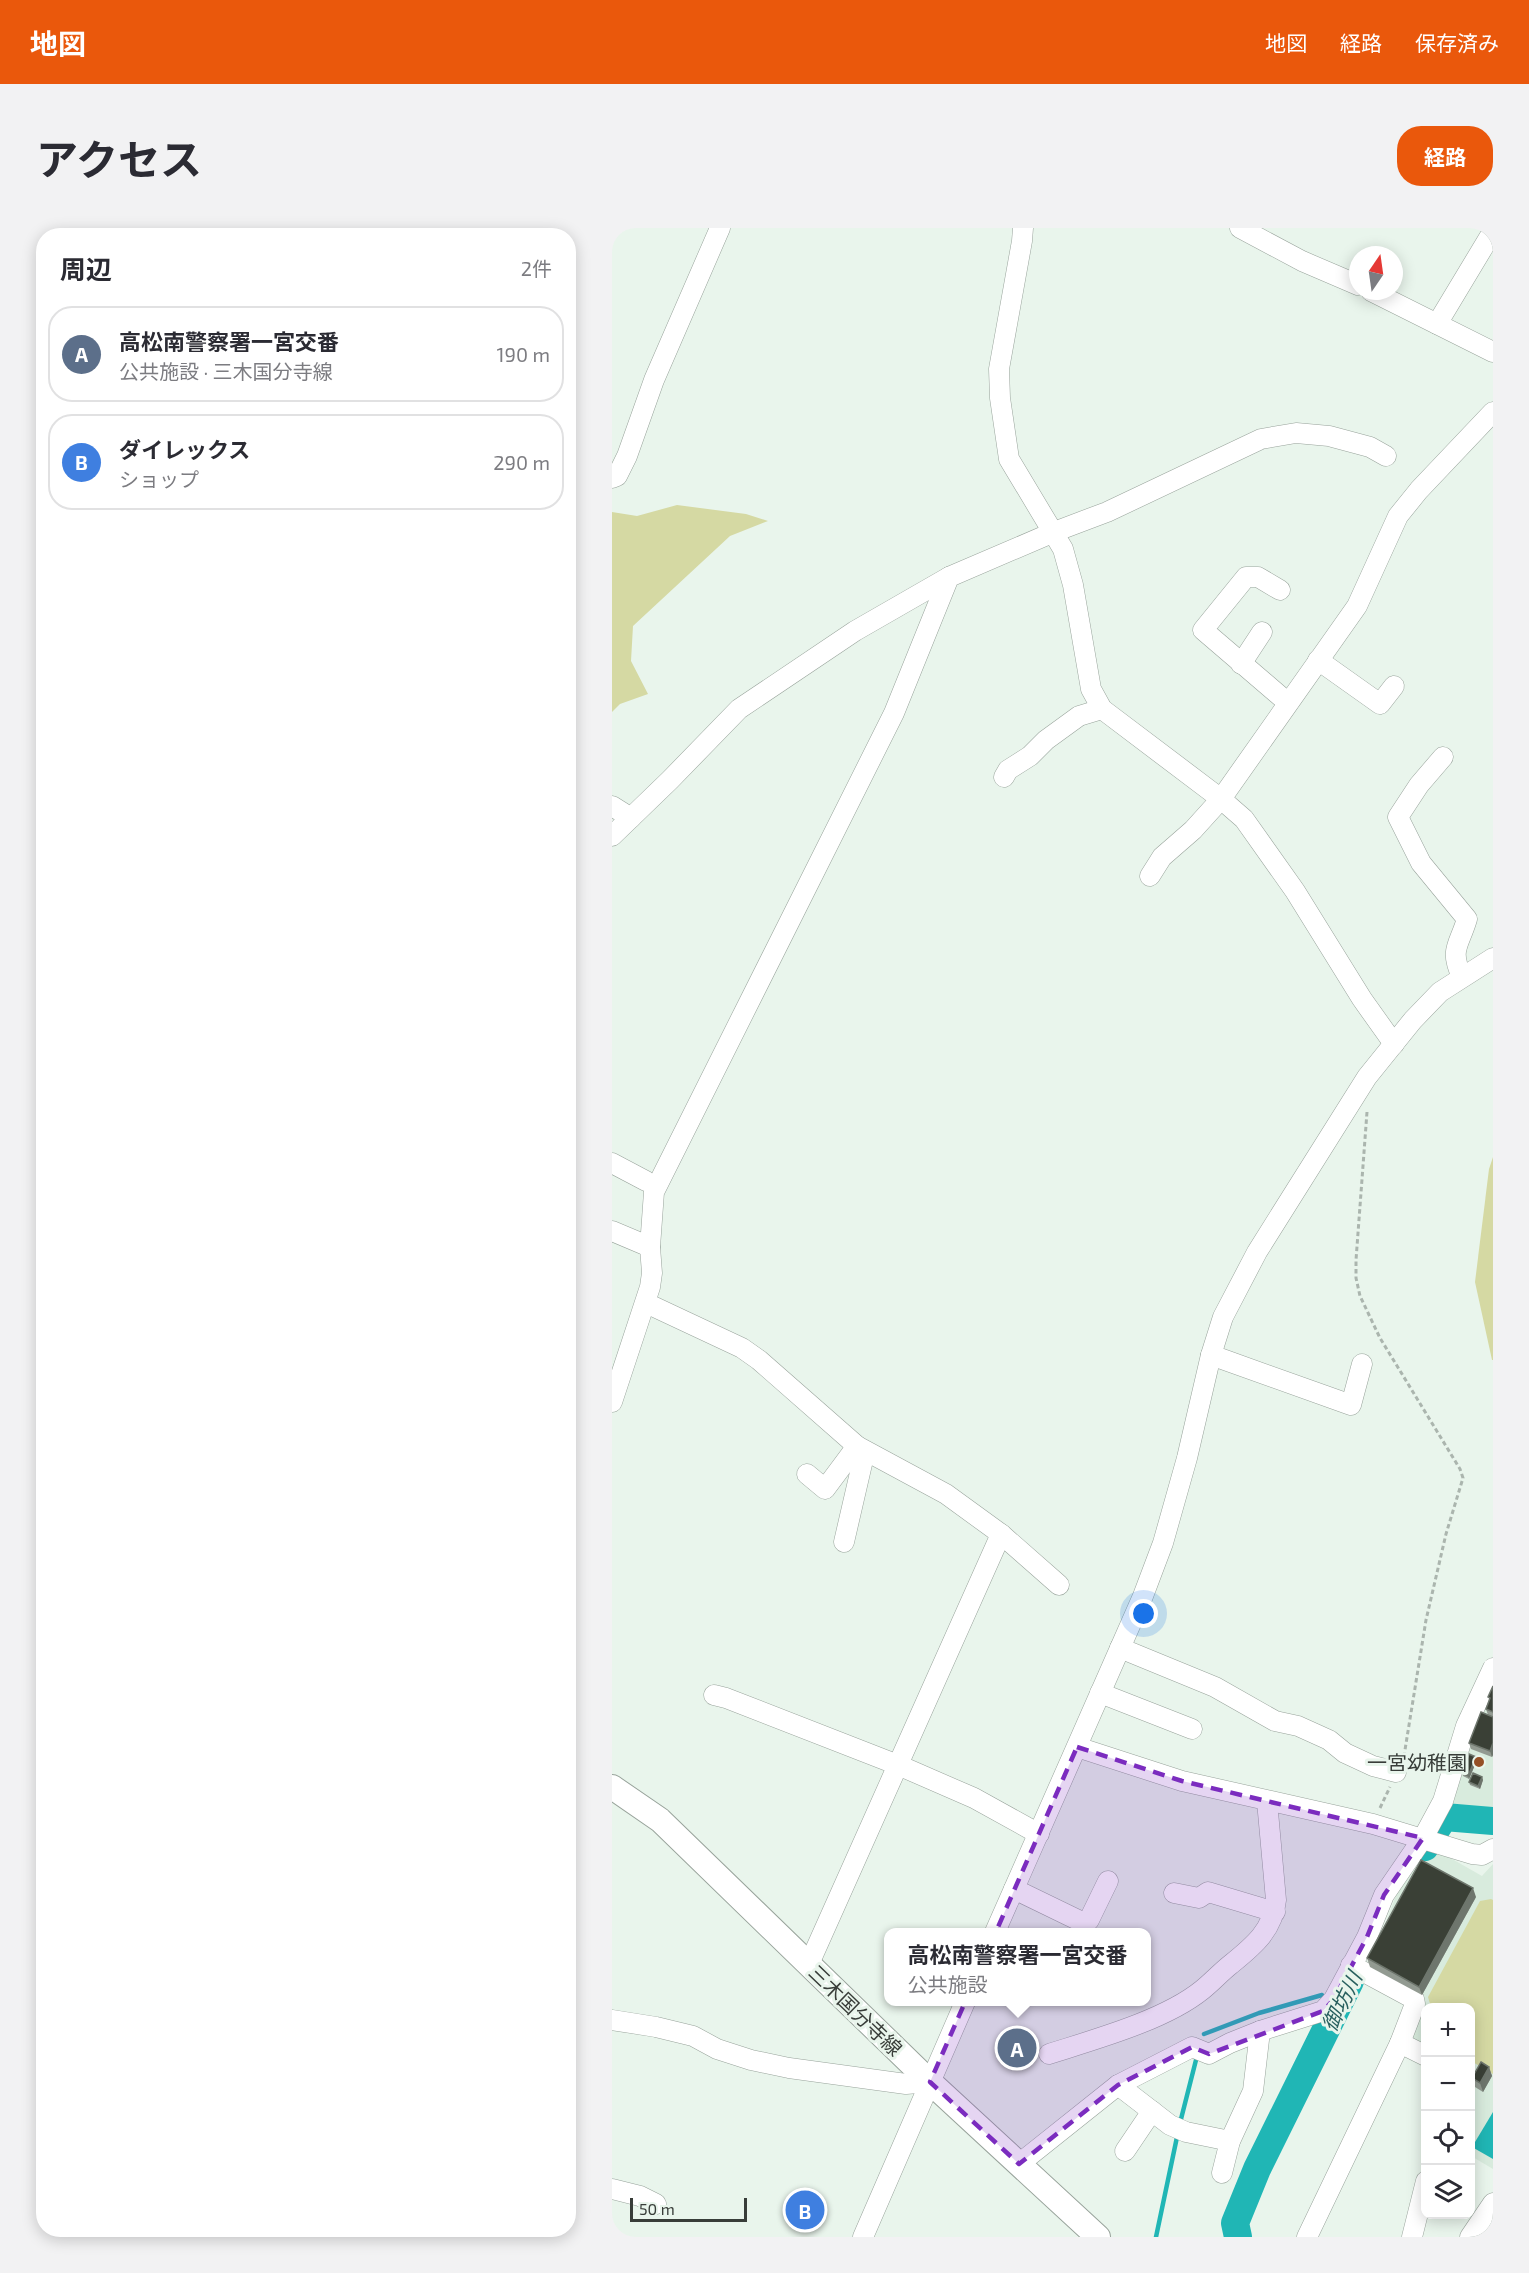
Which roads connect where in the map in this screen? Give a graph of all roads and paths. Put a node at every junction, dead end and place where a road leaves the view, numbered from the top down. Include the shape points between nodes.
1 (720, 228) edge
2 (1023, 228) edge
3 (1239, 228) edge
4 (1493, 231) edge
5 (1349, 281) edge
6 (1389, 300) edge
7 (1437, 324) junction
8 (1493, 352) edge
9 (1493, 412) edge
10 (1386, 456) dead end
11 (612, 478) edge
12 (1054, 532) junction
13 (949, 577) junction
14 (1280, 590) dead end
15 (1262, 632) dead end
16 (1318, 660) junction
17 (1241, 664) junction
18 (1395, 686) dead end
19 (1287, 702) junction
20 (1102, 709) junction
21 (1443, 757) dead end
22 (1004, 777) dead end
23 (1221, 799) junction
24 (612, 806) edge
25 (631, 818) junction
26 (612, 836) edge
27 (1150, 876) dead end
28 (1493, 958) edge
29 (1462, 977) junction
30 (1394, 1044) junction
31 (1367, 1110) dead end
32 (612, 1163) edge
33 (646, 1181) dead end
34 (612, 1231) edge
35 (650, 1247) junction
36 (646, 1303) junction
37 (1211, 1355) junction
38 (1362, 1364) dead end
39 (612, 1402) edge
40 (861, 1449) junction
41 (807, 1474) dead end
42 (1001, 1533) junction
43 (844, 1542) dead end
44 (1059, 1585) dead end
45 (1120, 1648) junction
46 (1493, 1668) edge
47 (1100, 1693) junction
48 (714, 1695) dead end
49 (1192, 1729) dead end
50 (1077, 1747) junction
51 (898, 1765) junction
52 (1396, 1772) junction
53 (612, 1787) edge
54 (1267, 1801) junction
55 (1373, 1824) junction
56 (1039, 1834) junction
57 (1428, 1840) junction
58 (1493, 1849) edge
59 (1108, 1881) dead end
60 (1014, 1889) junction
61 (1174, 1893) dead end
62 (1275, 1912) junction
63 (997, 1928) edge
64 (809, 1964) junction
65 (1355, 1967) junction
66 (963, 2006) edge
67 (612, 2020) edge
68 (1260, 2031) junction
69 (1400, 2043) junction
70 (1421, 2053) edge
71 (1049, 2054) dead end
72 (930, 2082) junction
73 (1118, 2085) junction
74 (1152, 2111) junction
75 (1230, 2141) junction
76 (1125, 2151) dead end
77 (1019, 2164) junction
78 (1222, 2173) dead end
79 (612, 2189) edge
80 (1421, 2198) edge
81 (1493, 2203) edge
82 (656, 2204) dead end
83 (863, 2237) edge
84 (1098, 2237) edge
85 (1307, 2237) edge
86 (1412, 2237) edge
87 (1470, 2237) edge

1 - 11 street via 654,380 627,456 617,476
2 - 12 street via 999,369 1000,398 1009,459
3 - 5 street
4 - 7 street
6 - 7 street
7 - 8 street
9 - 16 street via 1398,516 1357,606
10 - 12 street via 1370,447 1329,436 1277,435
12 - 13 street
12 - 20 street via 1073,585 1091,689
13 - 25 street via 855,631 739,709
13 - 35 street via 894,712 654,1192
14 - 17 street via 1258,576 1246,578 1203,630
15 - 17 street
16 - 18 street via 1380,704
16 - 19 street
17 - 19 street
19 - 23 street
20 - 22 street via 1079,716
20 - 23 street
21 - 29 street via 1398,817 1421,863 1467,919 1456,949 1455,961
23 - 27 street via 1162,857
23 - 30 street via 1244,819 1295,891
24 - 25 street
25 - 26 street
28 - 29 street
29 - 30 street via 1440,992
30 - 37 street via 1367,1077 1257,1252 1223,1317
31 - 52 path via 1356,1260 1360,1296 1380,1338 1464,1478 1426,1620 1405,1752
32 - 33 street
34 - 35 street
35 - 36 street via 652,1273
36 - 39 street
36 - 40 street via 742,1348
37 - 38 street via 1351,1405
37 - 45 street via 1163,1543
40 - 41 street via 825,1489
40 - 42 street via 946,1494
40 - 43 street
42 - 44 street
42 - 51 street
45 - 47 street
45 - 52 street via 1215,1687 1275,1721 1329,1740 1345,1753 1373,1766
46 - 57 street via 1467,1726
47 - 49 street
47 - 50 street
48 - 51 street
50 - 54 street via 1182,1781
50 - 56 street
51 - 56 street via 974,1798
51 - 64 street
52 - 55 path
53 - 64 main road, 三木国分寺線 via 660,1820
54 - 55 street
54 - 62 street
55 - 57 street
56 - 60 street
57 - 58 street via 1482,1856
57 - 65 street via 1384,1895
59 - 60 street via 1089,1920 1082,1922
60 - 63 street
61 - 62 street via 1199,1898 1208,1892
62 - 71 street via 1259,1941 1183,2002 1108,2036
64 - 72 main road, 三木国分寺線
65 - 68 street via 1323,2011
65 - 69 street via 1414,1999
66 - 72 street
67 - 72 street via 693,2036 717,2049 780,2066 906,2084
68 - 73 street via 1209,2054 1192,2048
68 - 75 street via 1253,2091
69 - 70 street
69 - 85 street
72 - 77 main road, 三木国分寺線
72 - 83 street
73 - 74 street
73 - 77 street
74 - 75 street via 1186,2132
74 - 76 street
75 - 78 street
77 - 84 main road, 三木国分寺線
79 - 82 street
80 - 86 street
81 - 87 street

